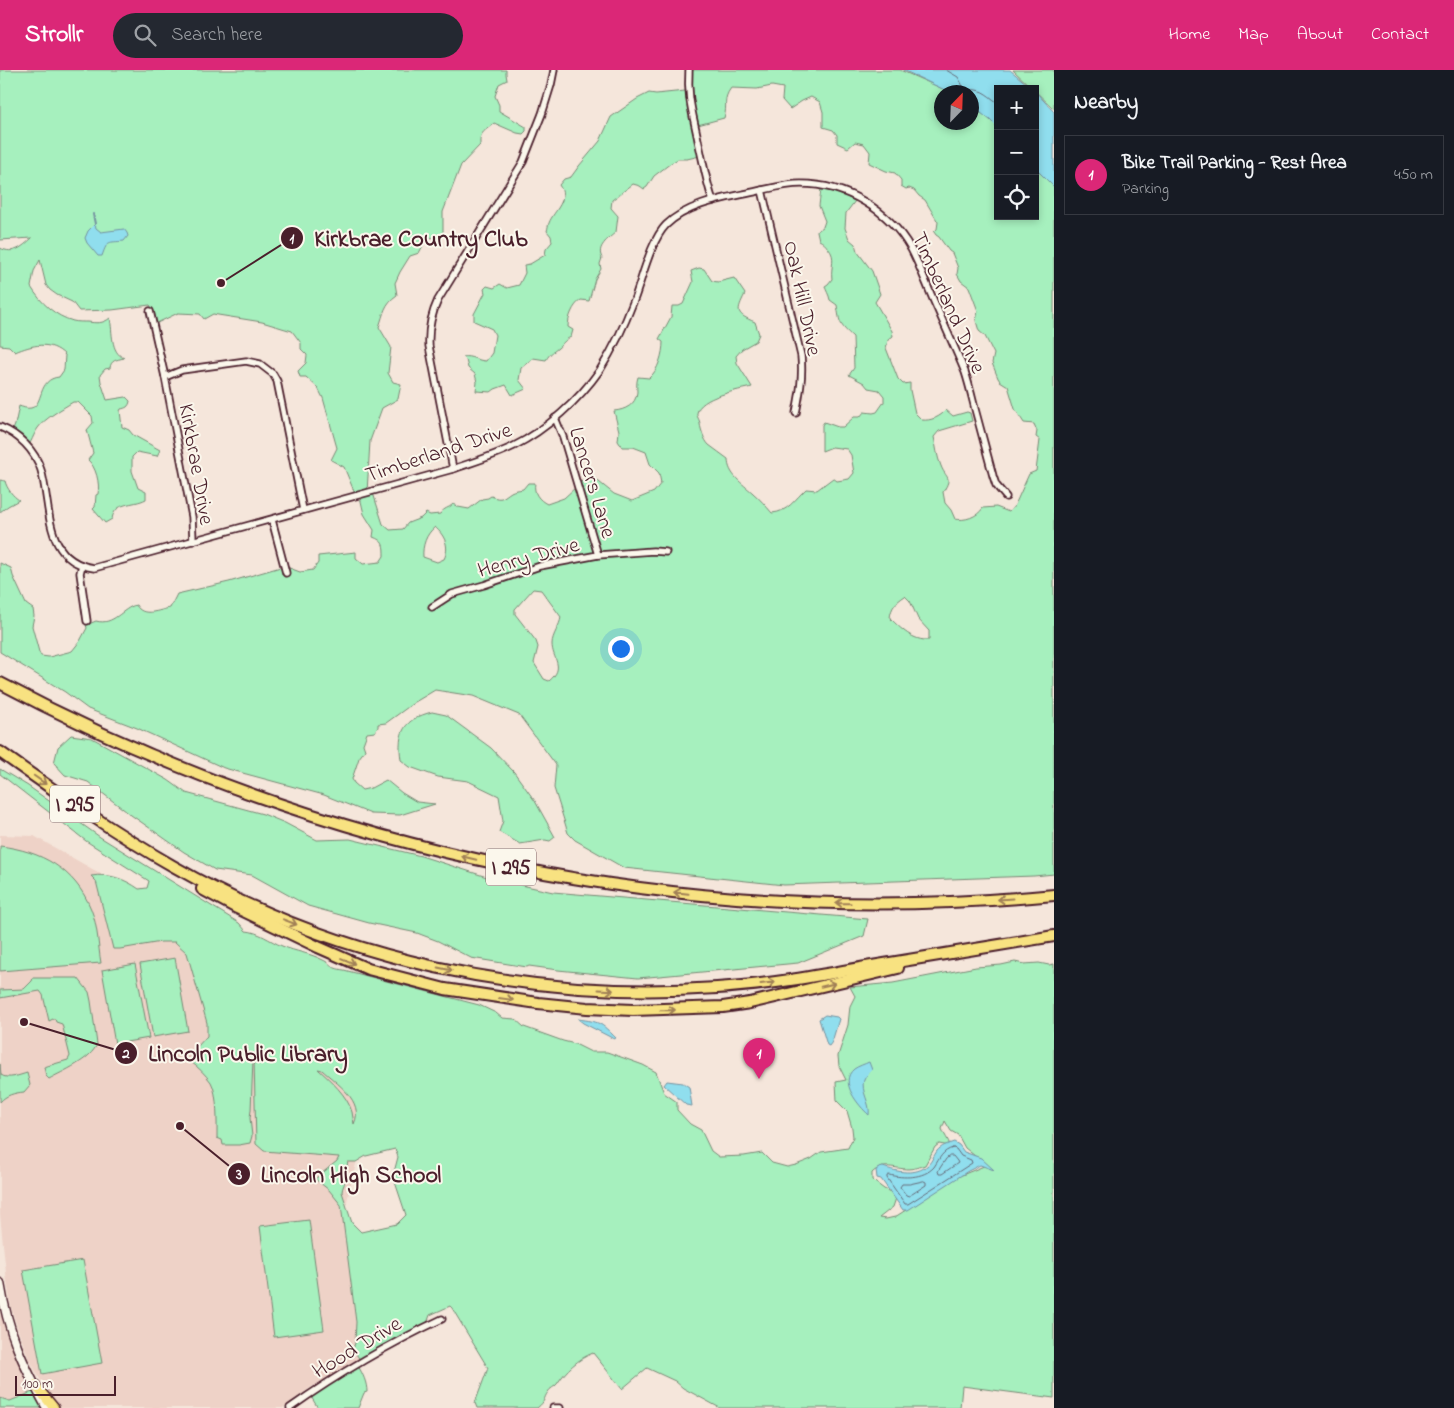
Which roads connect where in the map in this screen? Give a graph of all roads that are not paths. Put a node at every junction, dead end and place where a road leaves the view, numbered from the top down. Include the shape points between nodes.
1 (554, 70) edge
2 (689, 70) edge
3 (762, 190) junction
4 (713, 201) junction
5 (150, 311) dead end
6 (164, 377) junction
7 (796, 413) dead end
8 (555, 418) junction
9 (0, 427) edge
10 (453, 469) junction
11 (1006, 497) dead end
12 (303, 510) junction
13 (272, 520) junction
14 (192, 541) junction
15 (666, 552) dead end
16 (598, 555) junction
17 (82, 565) junction
18 (286, 573) dead end
19 (432, 607) dead end
20 (87, 621) dead end
21 (0, 683) edge
22 (0, 752) edge
23 (152, 854) junction
24 (1054, 895) edge
25 (1054, 936) edge
26 (987, 947) junction
27 (0, 1283) edge
28 (442, 1319) dead end
29 (35, 1385) junction
30 (47, 1408) edge
31 (54, 1408) edge
32 (290, 1408) edge
33 (553, 1408) edge
34 (560, 1408) edge

1 - 10 street via 542,114 523,162 438,300 431,317 429,346
2 - 4 street via 690,106
3 - 4 street, Timberland Drive
3 - 7 street, Oak Hill Drive via 801,356 802,381
3 - 11 street, Timberland Drive via 800,184 836,190 874,208 897,229 911,249 965,373 993,476
4 - 8 street, Timberland Drive via 676,216 664,226 609,355 589,383
5 - 6 street, Kirkbrae Drive
6 - 12 street, Kirkbrae Drive via 182,370 246,360 260,364 273,374
6 - 14 street, Kirkbrae Drive via 192,517
8 - 10 street, Timberland Drive via 516,446
8 - 16 street, Lancers Lane
9 - 17 street via 21,439 34,454 41,469 56,542 70,560
10 - 12 street, Timberland Drive
12 - 13 street, Timberland Drive
13 - 14 street, Timberland Drive
13 - 18 street
14 - 17 street, Kirkbrae Drive via 104,566
15 - 16 street, Henry Drive
16 - 19 street, Henry Drive via 533,568 452,594
17 - 20 street via 80,573
24 -> 21 highway, I 295 via 936,903 806,902 652,890 507,866 380,836 264,799 105,735
22 -> 23 highway, I 295
23 -> 26 highway, I 295 via 262,911 346,943 450,970 547,986 621,991 720,988 785,981
23 -> 26 highway via 214,896 360,966 445,989 538,1003 639,1010 731,1006
25 - 26 highway, I 295
27 - 29 main road via 11,1334
28 - 32 street, Hood Drive via 394,1343
29 - 30 main road
29 - 31 main road
33 - 34 street

